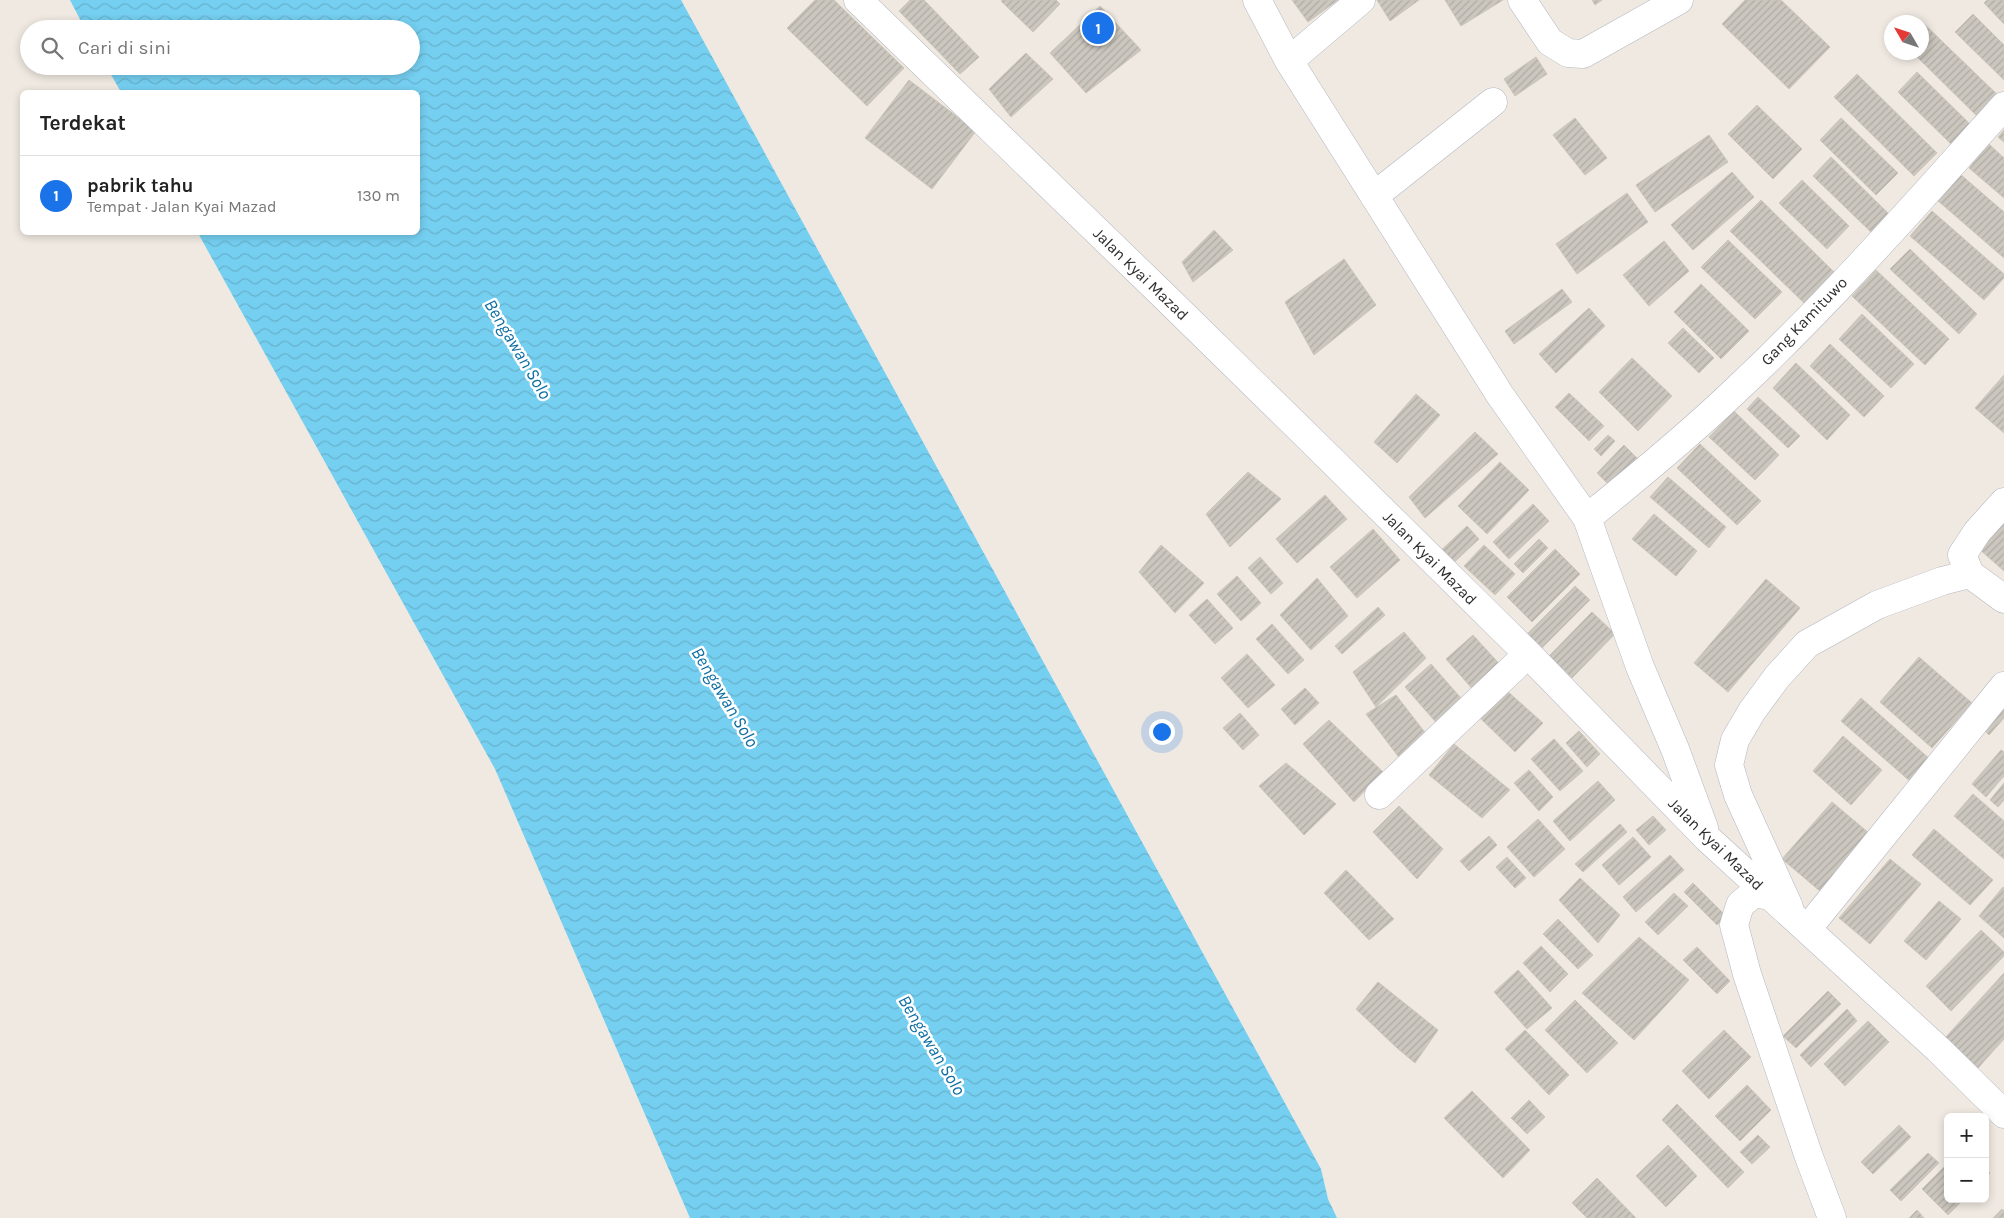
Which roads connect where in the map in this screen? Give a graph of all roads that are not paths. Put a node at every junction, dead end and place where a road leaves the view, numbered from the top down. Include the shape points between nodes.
1 (858, 0) edge
2 (1257, 0) edge
3 (1361, 0) edge
4 (1522, 0) edge
5 (1679, 0) edge
6 (1289, 61) junction
7 (1493, 102) dead end
8 (2004, 106) edge
9 (1374, 196) junction
10 (2004, 502) edge
11 (1587, 518) junction
12 (1970, 574) junction
13 (2004, 599) edge
14 (1528, 654) junction
15 (2004, 686) edge
16 (1379, 795) dead end
17 (1707, 838) junction
18 (1770, 896) junction
19 (1800, 922) junction
20 (2004, 1114) edge
21 (1832, 1218) edge

1 - 14 street, Jalan Kyai Mazad
2 - 6 street
3 - 6 street
4 - 5 street via 1550,42 1568,53 1583,54
6 - 9 street
7 - 9 street
8 - 11 street, Gang Kamituwo via 1893,230 1736,390
9 - 11 street via 1500,394
10 - 12 street via 1977,532 1962,555
11 - 17 street via 1640,668
12 - 13 street
12 - 19 street via 1877,605 1808,644 1777,677 1735,740 1729,764 1738,796
14 - 16 street
14 - 17 street, Jalan Kyai Mazad
15 - 19 street
17 - 18 street, Jalan Kyai Mazad
18 - 19 street, Jalan Kyai Mazad
18 - 21 street via 1754,893 1740,905 1734,925 1747,974
19 - 20 street, Jalan Kyai Mazad via 1938,1048

